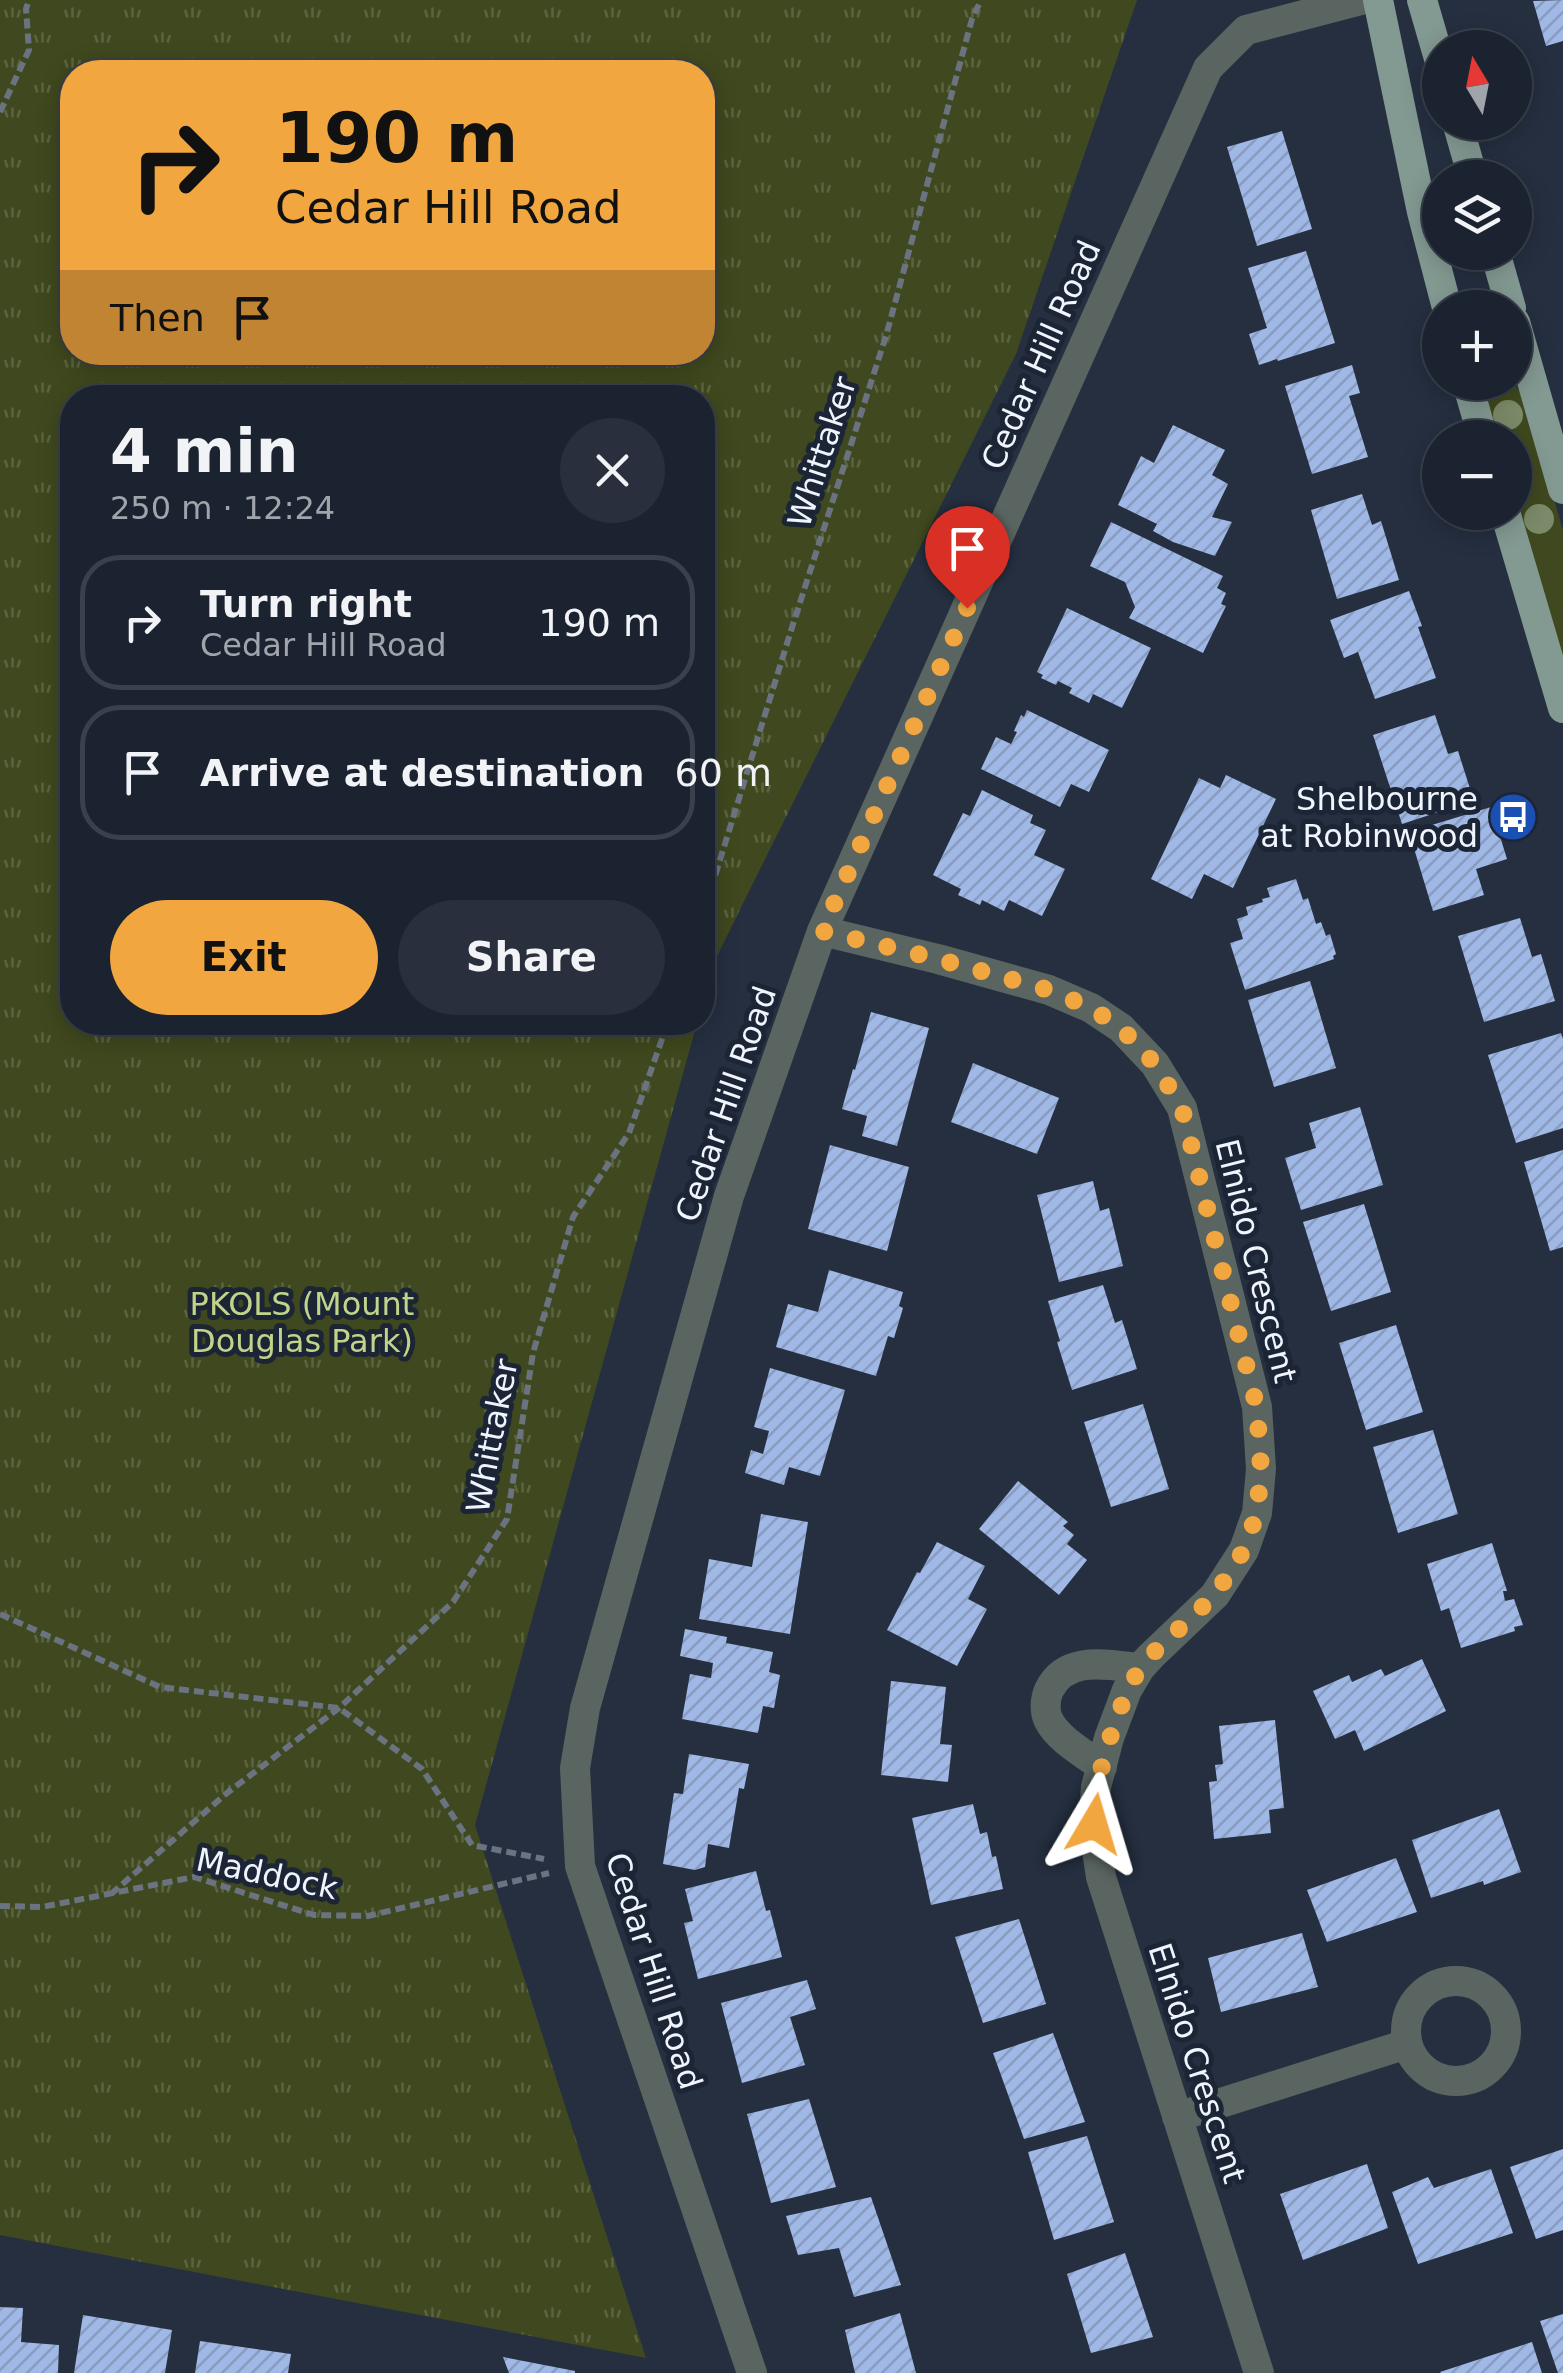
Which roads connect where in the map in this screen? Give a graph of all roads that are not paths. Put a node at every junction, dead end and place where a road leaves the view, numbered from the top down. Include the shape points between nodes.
1 (1361, 0) edge
2 (1378, 0) edge
3 (1422, 0) edge
4 (1431, 30) edge
5 (1442, 290) edge
6 (1532, 381) edge
7 (1563, 489) edge
8 (1510, 530) edge
9 (1562, 700) edge
10 (822, 931) junction
11 (1140, 1668) junction
12 (1102, 1767) junction
13 (1407, 2044) dead end
14 (1177, 2118) junction
15 (752, 2373) edge
16 (1259, 2373) edge

1 - 10 street, Cedar Hill Road via 1246,30 1208,68
2 - 5 main road
3 - 4 main road
6 - 7 main road
8 - 9 main road
10 - 11 street, Elnido Crescent via 1049,990 1091,1008 1155,1064 1182,1108 1257,1408 1261,1469 1257,1513 1244,1550 1215,1595
10 - 15 street, Cedar Hill Road via 728,1196 585,1708 575,1768 580,1866
11 - 12 street, Elnido Crescent
11 - 12 street via 1071,1668 1056,1677 1046,1696 1047,1718 1058,1734
12 - 14 street, Elnido Crescent via 1094,1824 1102,1878
13 - 14 street
14 - 16 street, Elnido Crescent

